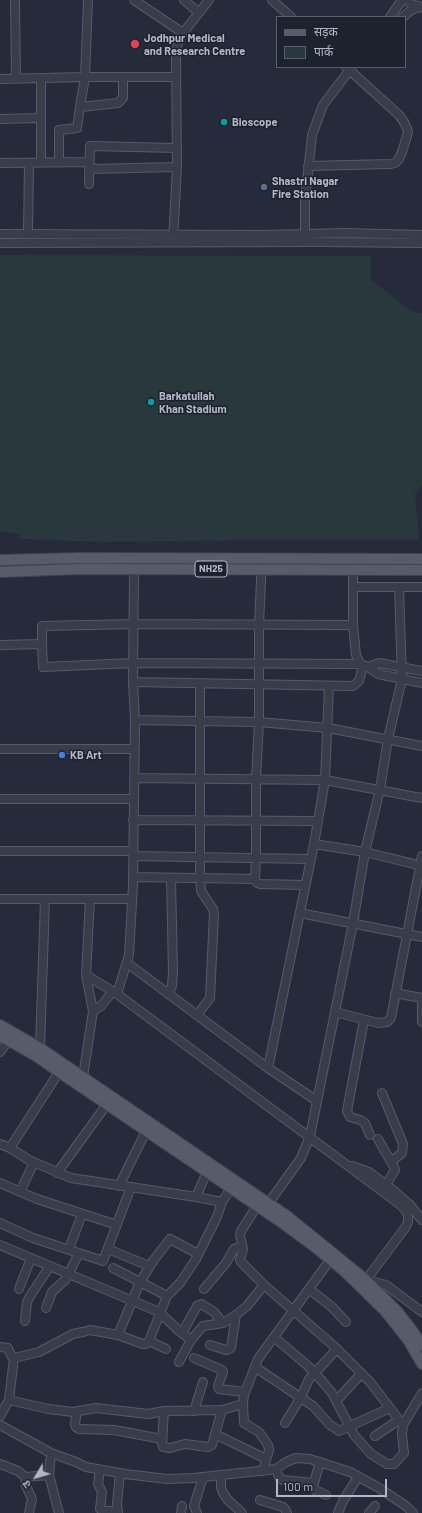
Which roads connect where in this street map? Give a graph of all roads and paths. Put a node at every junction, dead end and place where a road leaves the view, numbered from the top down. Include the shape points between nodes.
1 (15, 0) edge
2 (88, 0) edge
3 (134, 0) edge
4 (184, 0) edge
5 (209, 0) edge
6 (272, 0) edge
7 (402, 0) edge
8 (407, 0) edge
9 (421, 7) edge
10 (198, 12) junction
11 (289, 16) edge
12 (391, 16) edge
13 (404, 16) edge
14 (183, 33) junction
15 (349, 68) edge
16 (85, 77) junction
17 (123, 77) junction
18 (41, 78) junction
19 (176, 78) junction
20 (0, 79) edge
21 (16, 79) junction
22 (80, 107) junction
23 (41, 118) junction
24 (0, 119) edge
25 (177, 148) junction
26 (0, 163) edge
27 (29, 163) junction
28 (41, 163) junction
29 (59, 163) junction
30 (89, 165) junction
31 (308, 166) junction
32 (177, 167) junction
33 (89, 184) dead end
34 (0, 234) edge
35 (28, 234) junction
36 (305, 234) junction
37 (422, 235) edge
38 (173, 239) junction
39 (305, 242) junction
40 (0, 243) edge
41 (422, 243) edge
42 (262, 558) junction
43 (422, 559) edge
44 (0, 560) edge
45 (134, 570) junction
46 (263, 570) junction
47 (354, 570) junction
48 (422, 570) edge
49 (0, 572) edge
50 (400, 586) junction
51 (353, 587) junction
52 (422, 587) edge
53 (134, 624) junction
54 (259, 625) junction
55 (353, 625) junction
56 (42, 644) junction
57 (0, 645) edge
58 (134, 663) junction
59 (259, 664) junction
60 (364, 666) junction
61 (403, 668) junction
62 (422, 671) edge
63 (402, 679) junction
64 (133, 682) junction
65 (422, 683) edge
66 (200, 684) junction
67 (258, 684) junction
68 (329, 686) junction
69 (135, 720) junction
70 (201, 721) junction
71 (259, 722) junction
72 (328, 728) junction
73 (388, 739) junction
74 (422, 746) edge
75 (0, 749) edge
76 (134, 750) junction
77 (134, 778) junction
78 (201, 779) junction
79 (256, 779) junction
80 (325, 780) junction
81 (380, 789) junction
82 (422, 798) edge
83 (0, 799) edge
84 (134, 799) junction
85 (133, 820) junction
86 (200, 820) junction
87 (318, 821) junction
88 (256, 822) junction
89 (314, 844) junction
90 (0, 851) edge
91 (365, 852) junction
92 (133, 853) junction
93 (200, 856) junction
94 (422, 856) edge
95 (256, 858) junction
96 (310, 859) junction
97 (421, 866) edge
98 (133, 877) junction
99 (200, 877) junction
100 (171, 878) junction
101 (255, 878) junction
102 (305, 885) junction
103 (0, 899) edge
104 (45, 899) junction
105 (90, 899) junction
106 (132, 899) junction
107 (300, 913) junction
108 (353, 923) junction
109 (407, 934) junction
110 (422, 937) edge
111 (127, 963) junction
112 (86, 975) junction
113 (115, 993) junction
114 (395, 993) junction
115 (168, 994) junction
116 (422, 998) edge
117 (422, 1004) edge
118 (93, 1011) junction
119 (335, 1012) junction
120 (197, 1015) junction
121 (364, 1020) junction
122 (422, 1022) edge
123 (0, 1025) edge
124 (4, 1039) edge
125 (40, 1048) junction
126 (0, 1052) edge
127 (268, 1068) junction
128 (59, 1072) junction
129 (83, 1077) junction
130 (382, 1093) dead end
131 (317, 1101) junction
132 (107, 1104) junction
133 (146, 1131) junction
134 (370, 1135) dead end
135 (310, 1136) junction
136 (378, 1140) dead end
137 (0, 1144) edge
138 (10, 1148) junction
139 (392, 1161) junction
140 (34, 1162) junction
141 (349, 1166) junction
142 (56, 1172) junction
143 (207, 1172) junction
144 (0, 1183) edge
145 (386, 1185) junction
146 (119, 1186) junction
147 (131, 1187) junction
148 (231, 1188) junction
149 (20, 1192) junction
150 (196, 1197) junction
151 (222, 1202) junction
152 (268, 1204) junction
153 (257, 1206) junction
154 (82, 1214) junction
155 (422, 1220) edge
156 (0, 1223) edge
157 (117, 1225) junction
158 (0, 1245) edge
159 (242, 1246) junction
160 (108, 1249) junction
161 (69, 1250) junction
162 (79, 1253) junction
163 (198, 1254) junction
164 (31, 1258) junction
165 (330, 1260) junction
166 (50, 1266) junction
167 (150, 1266) junction
168 (113, 1268) dead end
169 (69, 1274) junction
170 (366, 1280) junction
171 (140, 1282) junction
172 (264, 1285) junction
173 (19, 1289) dead end
174 (204, 1289) dead end
175 (309, 1289) junction
176 (167, 1296) junction
177 (132, 1301) junction
178 (46, 1308) dead end
179 (293, 1311) junction
180 (160, 1312) junction
181 (422, 1312) edge
182 (236, 1316) junction
183 (25, 1322) dead end
184 (346, 1322) dead end
185 (223, 1323) junction
186 (182, 1333) junction
187 (118, 1335) junction
188 (274, 1337) junction
189 (191, 1340) junction
190 (149, 1341) junction
191 (210, 1345) dead end
192 (422, 1345) edge
193 (0, 1347) edge
194 (166, 1349) dead end
195 (337, 1349) junction
196 (14, 1358) junction
197 (194, 1358) dead end
198 (179, 1362) dead end
199 (422, 1364) edge
200 (255, 1366) junction
201 (314, 1373) junction
202 (362, 1374) junction
203 (203, 1382) dead end
204 (246, 1392) junction
205 (422, 1393) edge
206 (300, 1397) junction
207 (9, 1400) junction
208 (336, 1401) junction
209 (243, 1404) junction
210 (390, 1408) junction
211 (222, 1410) junction
212 (77, 1411) junction
213 (164, 1411) junction
214 (194, 1412) junction
215 (0, 1416) edge
216 (285, 1423) dead end
217 (401, 1423) junction
218 (0, 1425) edge
219 (349, 1426) junction
220 (215, 1434) junction
221 (375, 1436) dead end
222 (162, 1439) junction
223 (51, 1453) junction
224 (266, 1459) junction
225 (320, 1462) junction
226 (0, 1464) edge
227 (276, 1469) junction
228 (100, 1470) junction
229 (262, 1471) junction
230 (120, 1474) junction
231 (49, 1475) junction
232 (222, 1475) junction
233 (25, 1477) junction
234 (358, 1477) junction
235 (203, 1478) junction
236 (313, 1483) junction
237 (326, 1495) dead end
238 (260, 1500) dead end
239 (375, 1506) dead end
240 (118, 1512) edge
241 (29, 1513) edge
242 (59, 1513) edge
243 (197, 1513) edge
244 (242, 1513) edge
245 (286, 1513) edge
246 (338, 1513) edge
247 (370, 1513) edge
248 (413, 1513) edge

1 - 21 street
2 - 16 street
3 - 14 street
4 - 10 street
5 - 10 street
6 - 11 street
7 - 12 street
8 - 9 street
9 - 13 street via 411,10
10 - 14 street
14 - 19 street via 178,42
15 - 31 street via 326,100 317,118
15 - 31 street via 404,122 408,131 402,152 399,159 391,164
16 - 17 street
16 - 18 street
16 - 22 street
17 - 19 street
17 - 22 street via 122,98 118,103
18 - 21 street
18 - 23 street
19 - 25 street
20 - 21 street
22 - 29 street via 77,128 59,130
23 - 24 street
23 - 28 street
25 - 30 street via 90,146
25 - 32 street
26 - 27 street
27 - 28 street
27 - 35 street
28 - 29 street
29 - 30 street
30 - 32 street
30 - 33 street
31 - 36 street
32 - 38 street
34 - 35 street
35 - 38 street via 126,234
36 - 37 street
36 - 38 street
36 - 39 street
38 - 39 street
38 - 40 street
39 - 41 street
42 - 43 main road, NH25
42 - 44 main road, NH25
42 - 46 street
45 - 46 main road, NH25
45 - 49 main road, NH25
45 - 53 street
46 - 47 main road, NH25
46 - 54 street
47 - 48 main road, NH25
47 - 51 street
50 - 51 street
50 - 52 street
50 - 61 street
51 - 55 street
53 - 54 street
53 - 56 street via 42,626
53 - 58 street
54 - 55 street
54 - 59 street
55 - 60 street via 356,655
56 - 57 street
56 - 58 street via 43,667
58 - 59 street
58 - 64 street
59 - 60 street
59 - 67 street
60 - 61 street via 379,663
60 - 63 street via 378,674
60 - 68 street via 357,684
61 - 62 street
61 - 63 street
63 - 65 street
63 - 73 street
64 - 66 street
64 - 69 street
66 - 67 street
66 - 70 street
67 - 68 street
67 - 71 street
68 - 72 street
69 - 70 street
69 - 76 street
70 - 71 street
70 - 78 street
71 - 72 street
71 - 79 street
72 - 73 street
72 - 80 street
73 - 74 street
73 - 81 street
75 - 76 street
76 - 77 street
77 - 78 street
77 - 84 street
78 - 79 street
78 - 86 street
79 - 80 street
79 - 88 street
80 - 81 street
80 - 87 street
81 - 82 street
81 - 91 street
83 - 84 street
84 - 85 street
85 - 86 street
85 - 92 street
86 - 88 street
86 - 93 street
87 - 88 street
87 - 89 street
88 - 95 street
89 - 91 street
89 - 96 street
90 - 92 street
91 - 97 street
91 - 108 street
92 - 93 street
92 - 98 street
93 - 95 street
93 - 99 street
94 - 97 street
95 - 96 street
95 - 101 street
96 - 102 street
97 - 109 street
98 - 100 street
98 - 106 street
99 - 100 street
99 - 101 street
99 - 120 street via 201,891 214,914 210,998
100 - 115 street via 173,972 172,986
101 - 102 street via 260,884
102 - 107 street
103 - 104 street
104 - 105 street
104 - 125 street
105 - 106 street
105 - 112 street
106 - 111 street
107 - 108 street
107 - 127 street
108 - 109 street
108 - 119 street
109 - 110 street
109 - 114 street
111 - 113 street
111 - 115 street
112 - 113 street
112 - 118 street
113 - 118 street
113 - 135 street
114 - 116 street
114 - 121 street via 391,1018 387,1022
115 - 120 street
117 - 122 street
118 - 129 street
119 - 121 street
119 - 131 street
120 - 127 street
121 - 134 street via 347,1110 350,1117 363,1122
123 - 125 main road
124 - 126 street
124 - 128 main road
125 - 129 main road
127 - 131 street
128 - 132 main road
128 - 138 street
129 - 152 main road
130 - 139 street via 403,1144 402,1153
131 - 135 street
132 - 133 main road
132 - 142 street
133 - 143 main road
133 - 146 street
135 - 141 street
135 - 152 street via 301,1158
136 - 139 street
137 - 138 street
138 - 140 street
139 - 145 street via 395,1170
140 - 142 street
140 - 149 street
141 - 145 street via 364,1169
141 - 170 street via 402,1206 409,1218 405,1228
142 - 146 street via 71,1178
143 - 148 main road
143 - 150 street
144 - 149 street
145 - 155 street via 401,1196
146 - 147 street
147 - 150 street
147 - 157 street
148 - 151 street
148 - 153 main road
149 - 154 street
150 - 151 street
151 - 163 street
152 - 170 main road
153 - 159 street via 240,1235
153 - 165 main road
154 - 157 street
154 - 161 street
156 - 161 street
157 - 160 street
158 - 164 street
159 - 172 street via 240,1260
159 - 174 street via 234,1249
160 - 162 street via 103,1261
160 - 167 street
161 - 162 street
162 - 169 street
163 - 167 street via 170,1239
163 - 176 street via 180,1283
164 - 166 street
164 - 173 street
165 - 175 street
165 - 199 main road via 385,1311 408,1340
166 - 169 street
166 - 183 street via 27,1302
167 - 171 street
168 - 171 street
169 - 177 street
169 - 178 street via 52,1292
170 - 181 street via 386,1285
170 - 192 main road via 397,1311
171 - 176 street
171 - 177 street
172 - 179 street
172 - 182 street via 248,1306
175 - 179 street
175 - 184 street
176 - 180 street
177 - 180 street
177 - 187 street
179 - 188 street
179 - 195 street
180 - 186 street
180 - 190 street
182 - 185 street
182 - 191 street via 231,1348 226,1350
185 - 186 street via 214,1312 201,1304 197,1306
185 - 189 street via 203,1326
186 - 189 street
187 - 190 street via 143,1344
187 - 196 street via 90,1330 73,1334 39,1352
188 - 200 street
188 - 201 street
189 - 198 street
190 - 194 street
193 - 196 street via 8,1348
195 - 201 street
195 - 202 street
196 - 207 street
197 - 204 street via 222,1370 219,1389
200 - 204 street
200 - 206 street
201 - 206 street
201 - 208 street
202 - 208 street
202 - 210 street
203 - 214 street
204 - 209 street
205 - 217 street
206 - 216 street
206 - 219 street via 336,1429 342,1430
207 - 212 street via 48,1409
207 - 215 street
208 - 219 street
209 - 211 street
209 - 224 street via 244,1424 259,1432 268,1445
210 - 217 street
210 - 219 street
211 - 214 street
211 - 220 street
212 - 213 street via 96,1408 148,1414
212 - 222 street via 75,1424 79,1429 114,1430
213 - 214 street
213 - 222 street
217 - 219 street via 404,1453 391,1465 371,1454
217 - 221 street
218 - 223 street
220 - 222 street via 212,1445 208,1448 185,1444 166,1448 162,1444
220 - 224 street
223 - 228 street
223 - 231 street
224 - 229 street
225 - 227 street via 296,1458
225 - 234 street
225 - 236 street
226 - 233 street via 18,1470
227 - 229 street
227 - 236 street via 283,1480
228 - 230 street
228 - 240 street via 100,1508 104,1511
229 - 232 street
230 - 235 street via 167,1479
230 - 240 street
231 - 233 street
231 - 242 street
232 - 235 street
232 - 244 street via 223,1493
233 - 241 street via 32,1499
234 - 246 street
234 - 248 street via 406,1506
235 - 243 street via 194,1506
236 - 237 street via 315,1490
238 - 245 street via 283,1507
239 - 247 street

